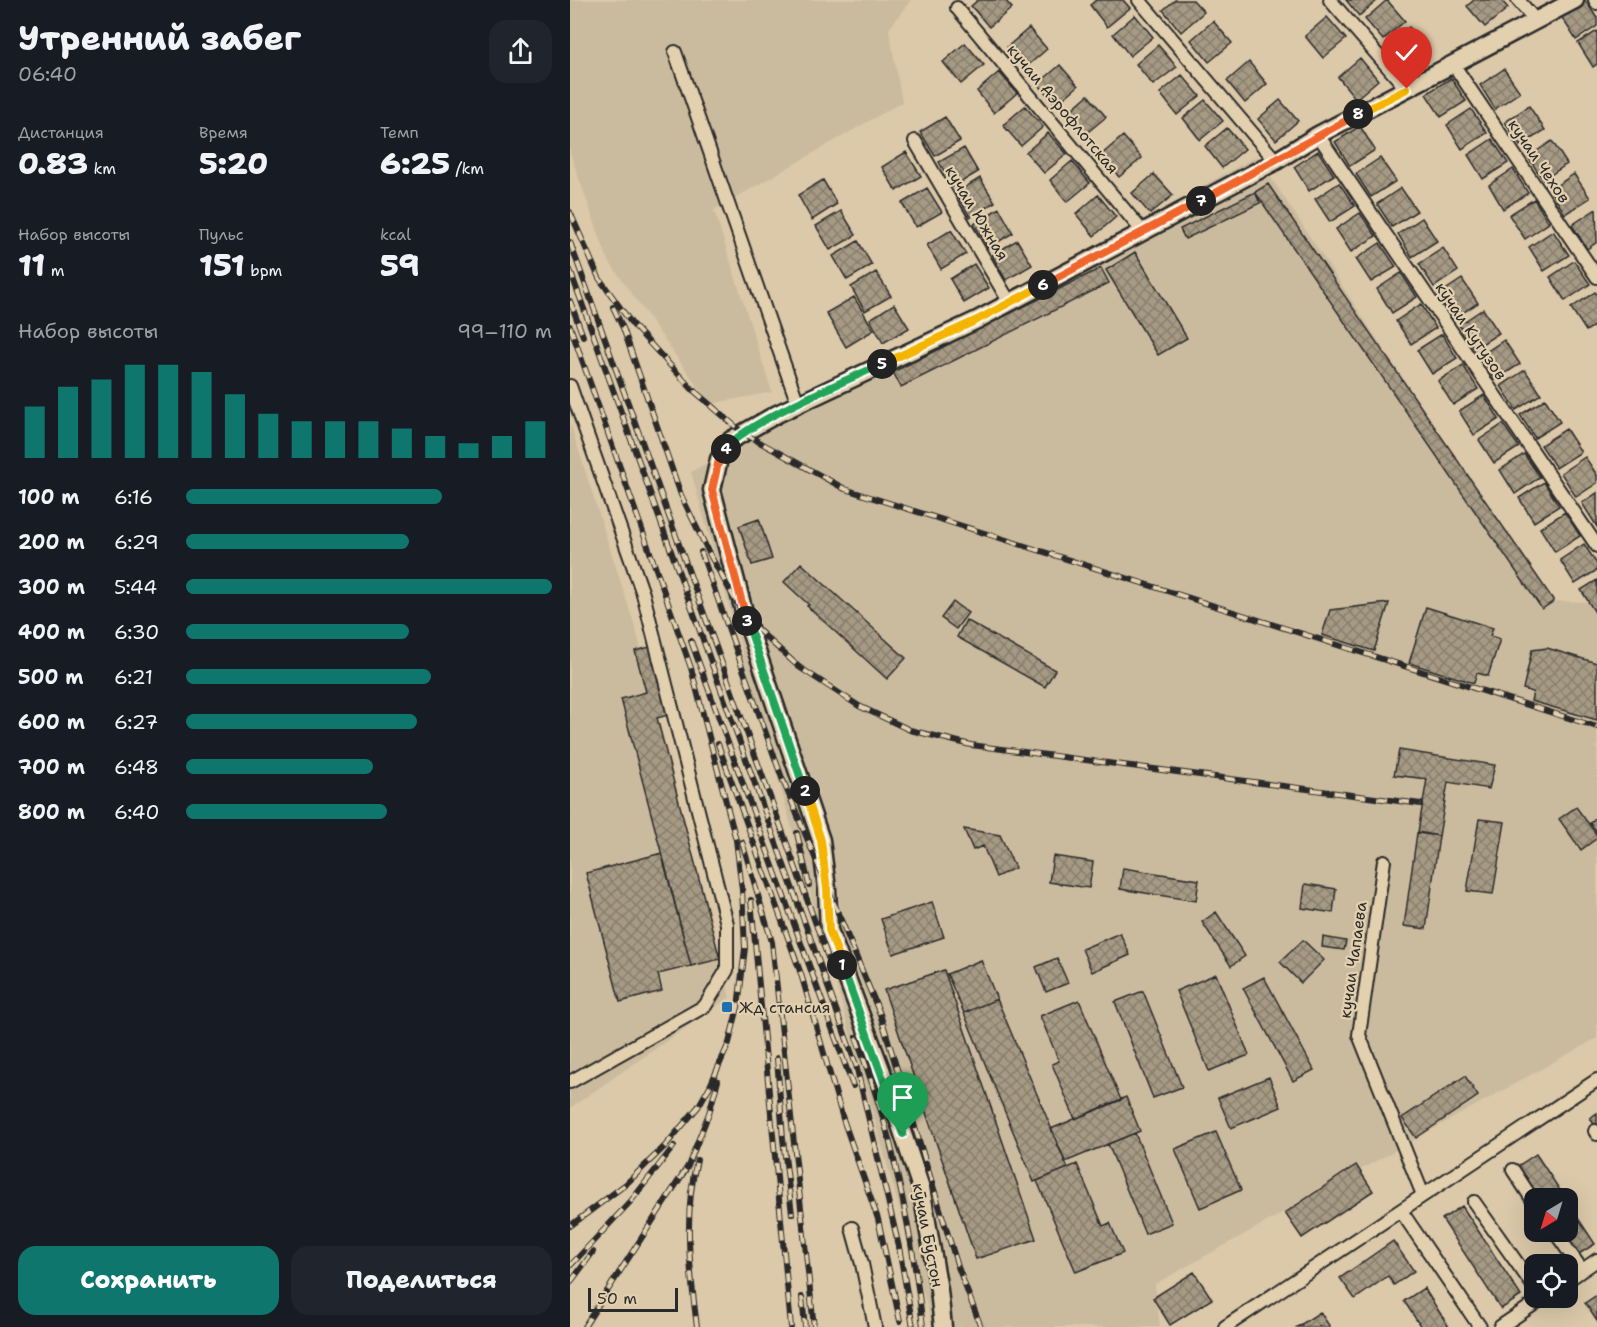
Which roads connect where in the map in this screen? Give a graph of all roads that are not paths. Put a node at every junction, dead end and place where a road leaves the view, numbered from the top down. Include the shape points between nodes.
1 (1139, 0) edge
2 (1330, 0) edge
3 (1518, 0) edge
4 (1575, 0) edge
5 (957, 8) dead end
6 (1536, 21) junction
7 (675, 52) dead end
8 (1453, 64) junction
9 (1407, 89) junction
10 (1318, 135) junction
11 (915, 141) dead end
12 (1276, 161) junction
13 (1143, 232) junction
14 (1597, 277) edge
15 (1010, 303) junction
16 (570, 386) edge
17 (798, 404) junction
18 (1597, 546) edge
19 (1384, 861) dead end
20 (1597, 1080) edge
21 (570, 1082) edge
22 (1513, 1170) dead end
23 (1525, 1188) edge
24 (1423, 1195) junction
25 (1474, 1202) dead end
26 (1401, 1211) junction
27 (852, 1228) dead end
28 (1562, 1242) edge
29 (1597, 1260) edge
30 (1582, 1270) junction
31 (1524, 1273) edge
32 (1578, 1273) edge
33 (1528, 1308) edge
34 (875, 1327) edge
35 (943, 1327) edge
36 (1225, 1327) edge
37 (1480, 1327) edge
38 (1500, 1327) edge

1 - 12 street
2 - 9 street
3 - 6 street
4 - 6 main road, кӯчаи Бӯстон
5 - 13 street, кучаи Аэрофлотская
6 - 8 main road, кӯчаи Бӯстон
7 - 17 street
8 - 9 main road, кӯчаи Бӯстон
8 - 14 street, кучаи Чехов
9 - 10 main road, кӯчаи Бӯстон
10 - 12 main road, кӯчаи Бӯстон
10 - 18 street, кӯчаи Кутузов
11 - 15 street, кучаи Южная
12 - 13 main road, кӯчаи Бӯстон
13 - 15 main road, кӯчаи Бӯстон
15 - 17 main road, кӯчаи Бӯстон
16 - 21 street via 643,594 727,924 727,970 705,1006
17 - 35 main road, кӯчаи Бӯстон via 731,440 719,459 712,490 746,619 821,840 829,930 921,1188
19 - 24 street, кучаи Чапаева via 1359,1035
20 - 24 street
22 - 23 street
24 - 26 street
25 - 31 street
26 - 36 street
26 - 37 street
27 - 34 street
28 - 30 street
29 - 30 street
30 - 32 street
33 - 38 street

